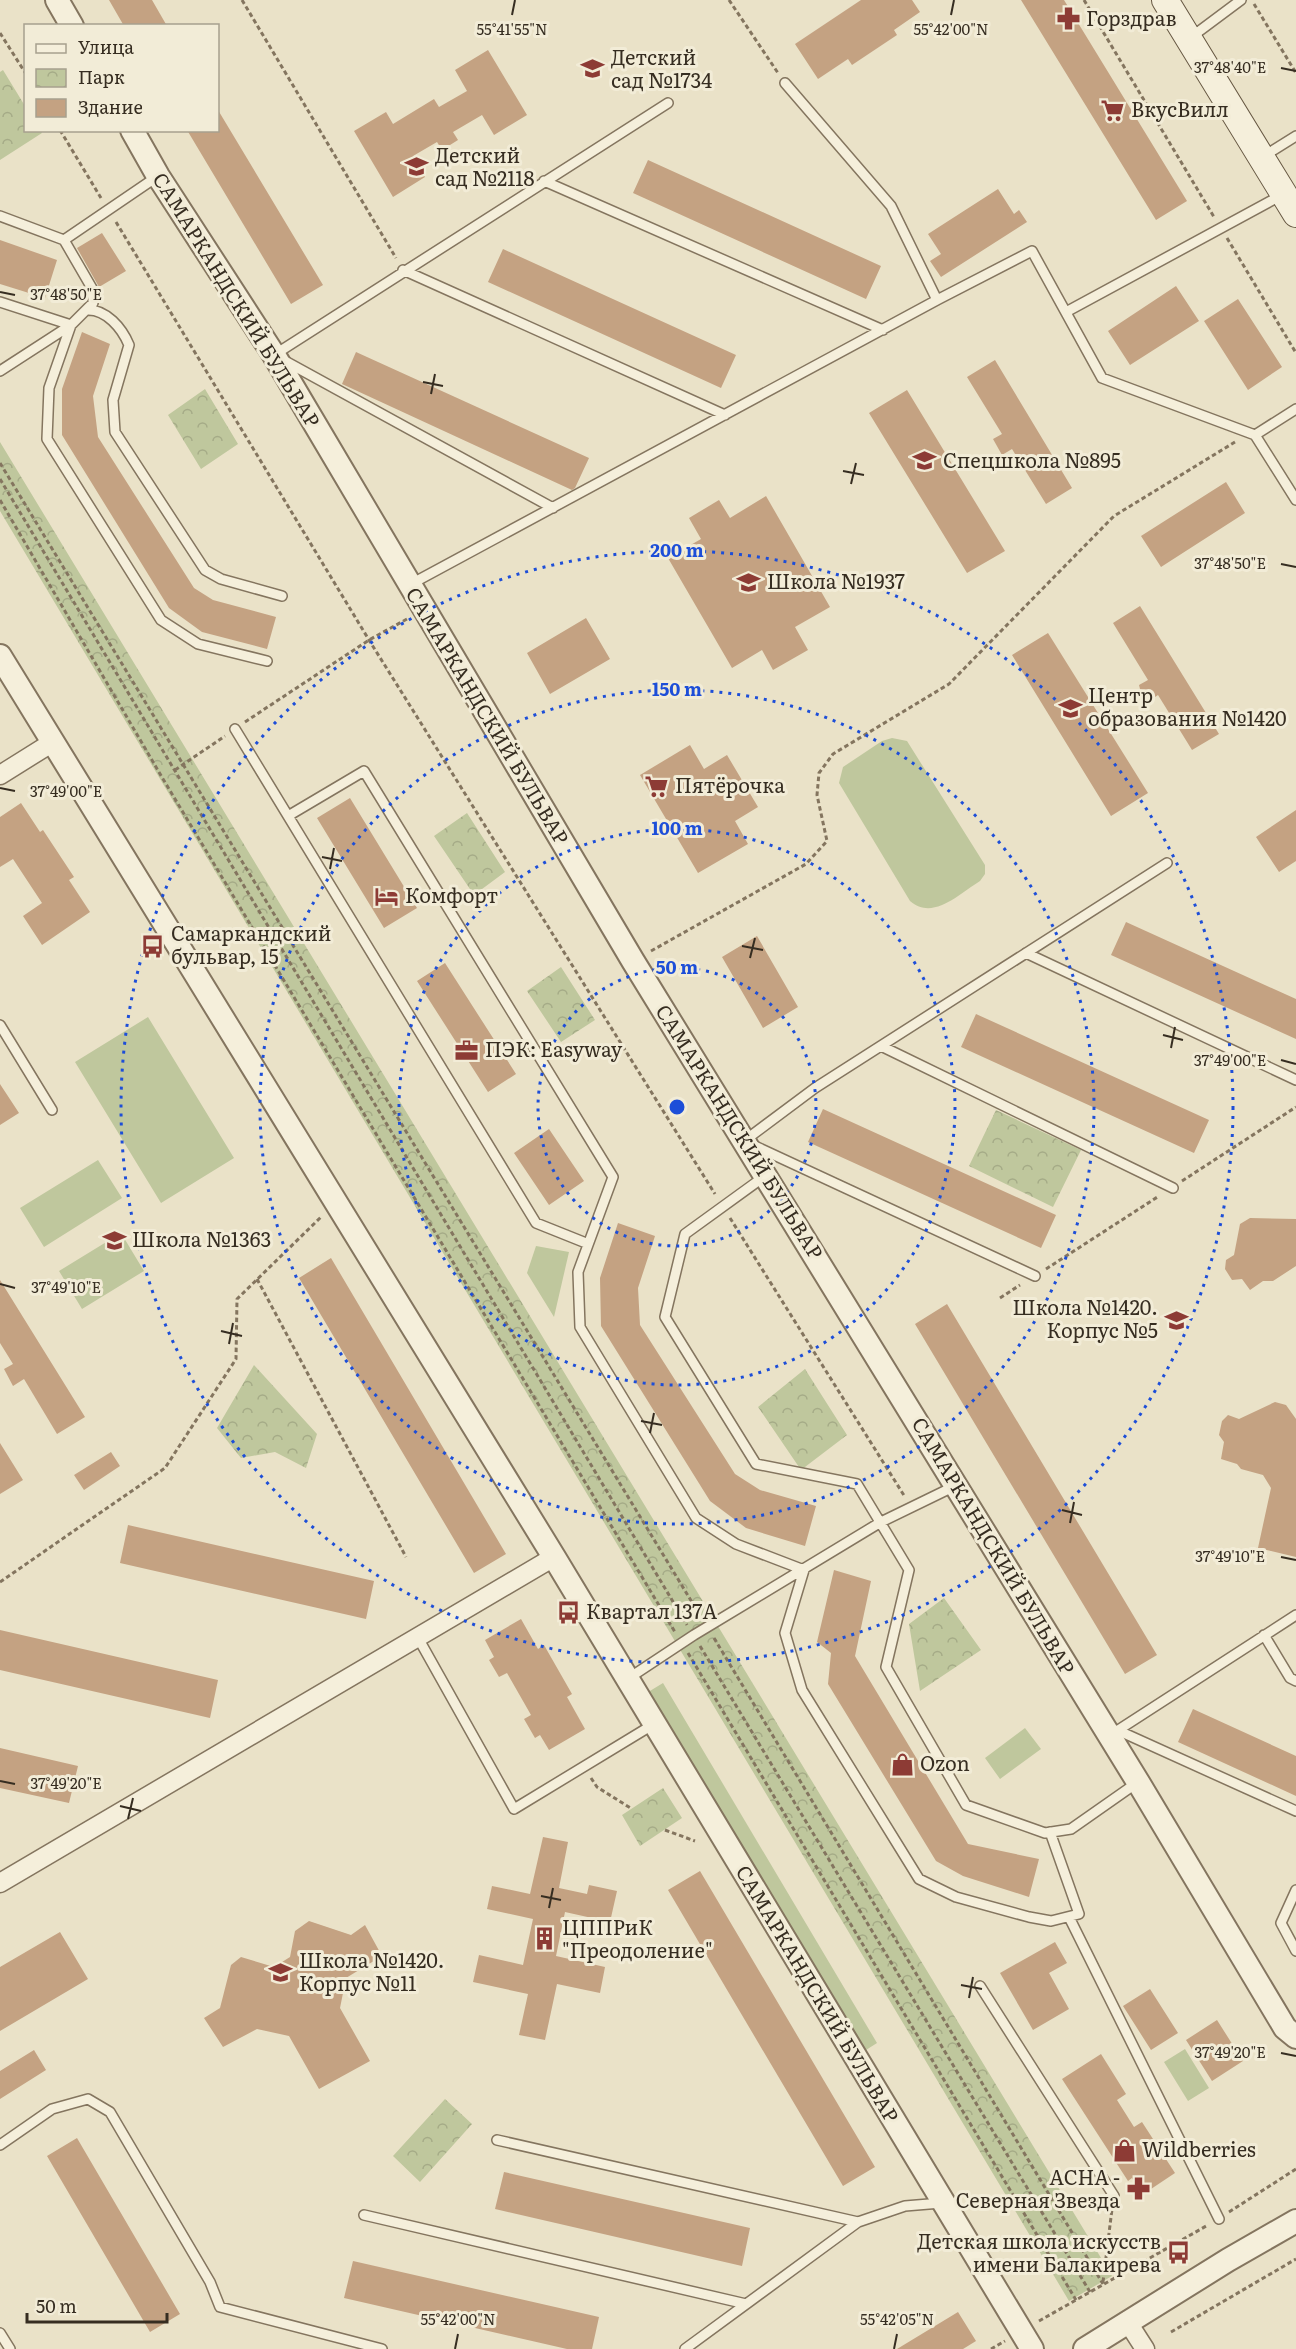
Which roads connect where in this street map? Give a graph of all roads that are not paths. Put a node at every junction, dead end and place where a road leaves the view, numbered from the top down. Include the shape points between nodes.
1 (57, 0) edge
2 (1165, 0) edge
3 (1241, 0) edge
4 (71, 24) edge
5 (1189, 39) junction
6 (785, 83) road end
7 (668, 103) dead end
8 (133, 132) edge
9 (1296, 136) edge
10 (1262, 158) junction
11 (158, 176) junction
12 (544, 181) junction
13 (1290, 204) edge
14 (0, 216) edge
15 (64, 240) junction
16 (404, 270) junction
17 (937, 300) junction
18 (0, 302) edge
19 (87, 310) junction
20 (1066, 312) junction
21 (70, 324) junction
22 (883, 330) junction
23 (274, 355) junction
24 (0, 371) edge
25 (1296, 409) edge
26 (725, 415) junction
27 (1255, 435) junction
28 (1296, 500) edge
29 (553, 508) junction
30 (409, 585) junction
31 (282, 596) dead end
32 (0, 656) edge
33 (267, 661) dead end
34 (235, 729) road end
35 (52, 742) junction
36 (0, 775) edge
37 (288, 816) junction
38 (1167, 863) dead end
39 (1026, 953) junction
40 (0, 1025) edge
41 (881, 1046) junction
42 (1296, 1080) edge
43 (52, 1110) dead end
44 (744, 1141) junction
45 (765, 1176) junction
46 (1173, 1188) road end
47 (586, 1243) junction
48 (1035, 1276) road end
49 (956, 1486) junction
50 (881, 1522) junction
51 (554, 1557) junction
52 (804, 1570) junction
53 (1296, 1615) edge
54 (1264, 1635) junction
55 (417, 1636) junction
56 (627, 1679) junction
57 (1296, 1680) edge
58 (654, 1724) junction
59 (1113, 1733) junction
60 (1138, 1782) junction
61 (1296, 1811) edge
62 (1050, 1832) junction
63 (0, 1882) edge
64 (1296, 1890) edge
65 (1069, 1917) junction
66 (1296, 1951) edge
67 (980, 1986) dead end
68 (1296, 2037) edge
69 (496, 2140) dead end
70 (0, 2145) edge
71 (1114, 2196) road end
72 (944, 2203) junction
73 (364, 2215) dead end
74 (1220, 2219) road end
75 (1296, 2221) edge
76 (858, 2222) junction
77 (746, 2304) junction
78 (1127, 2321) junction
79 (0, 2333) edge
80 (10, 2349) edge
81 (382, 2349) edge
82 (685, 2349) edge
83 (1032, 2349) edge
84 (1085, 2349) edge
85 (1145, 2349) edge

1 - 4 street
2 - 5 main road
3 - 5 lane
5 - 10 main road
6 - 17 lane via 891,206
7 - 12 lane
8 - 11 street, САМАРКАНДСКИЙ БУЛЬВАР
9 - 10 lane
10 - 13 main road
11 - 15 lane
11 - 23 street, САМАРКАНДСКИЙ БУЛЬВАР
12 - 16 lane
12 - 22 lane
13 - 20 lane via 1221,228
14 - 15 lane
15 - 19 lane via 93,290 93,303
16 - 23 lane
16 - 26 lane
17 - 20 lane via 1032,251
17 - 22 lane
18 - 21 lane
19 - 21 lane
19 - 31 lane via 97,309 107,315 129,345 113,400 115,432 205,570 221,579
20 - 27 lane via 1102,378
21 - 24 lane
21 - 33 lane via 49,388 47,439 161,620 198,644
22 - 26 lane
23 - 29 lane
23 - 30 street, САМАРКАНДСКИЙ БУЛЬВАР
25 - 27 lane
26 - 29 lane
27 - 28 lane
29 - 30 lane
30 - 44 street, САМАРКАНДСКИЙ БУЛЬВАР
32 - 35 street, САМАРКАНДСКИЙ БУЛЬВАР
34 - 37 lane
35 - 36 street
35 - 51 street, САМАРКАНДСКИЙ БУЛЬВАР
37 - 47 lane via 536,1223
37 - 47 lane via 364,771 613,1177
38 - 39 lane
39 - 41 lane
39 - 42 lane
40 - 43 lane
41 - 44 lane via 815,1088
41 - 46 lane
44 - 45 street, САМАРКАНДСКИЙ БУЛЬВАР
44 - 48 lane
45 - 49 street, САМАРКАНДСКИЙ БУЛЬВАР
45 - 50 lane via 685,1234 665,1317 756,1464 858,1484
47 - 52 lane via 578,1272 580,1327 696,1518 736,1544
49 - 50 lane
49 - 59 street, САМАРКАНДСКИЙ БУЛЬВАР
50 - 52 lane
50 - 62 lane via 909,1570 886,1667 966,1805
51 - 55 street
51 - 56 street, САМАРКАНДСКИЙ БУЛЬВАР
52 - 56 lane
52 - 65 lane via 785,1633 802,1690 919,1879 956,1897 1029,1917 1051,1921
53 - 54 lane
54 - 57 lane via 1290,1677
54 - 59 lane
55 - 58 lane via 514,1809
55 - 63 street
56 - 58 street, САМАРКАНДСКИЙ БУЛЬВАР
58 - 72 street, САМАРКАНДСКИЙ БУЛЬВАР
59 - 60 street, САМАРКАНДСКИЙ БУЛЬВАР
59 - 61 lane
60 - 62 lane via 1071,1829
60 - 68 street, САМАРКАНДСКИЙ БУЛЬВАР via 1285,2028
62 - 65 lane via 1079,1914
64 - 66 lane via 1281,1923
65 - 74 lane
67 - 71 lane
69 - 76 lane
70 - 81 lane via 52,2109 88,2099 110,2112 210,2282 220,2307
72 - 76 lane via 905,2206
72 - 83 street, САМАРКАНДСКИЙ БУЛЬВАР
73 - 77 lane
75 - 78 street
76 - 77 lane
77 - 82 lane
78 - 84 street
78 - 85 street
79 - 80 lane

